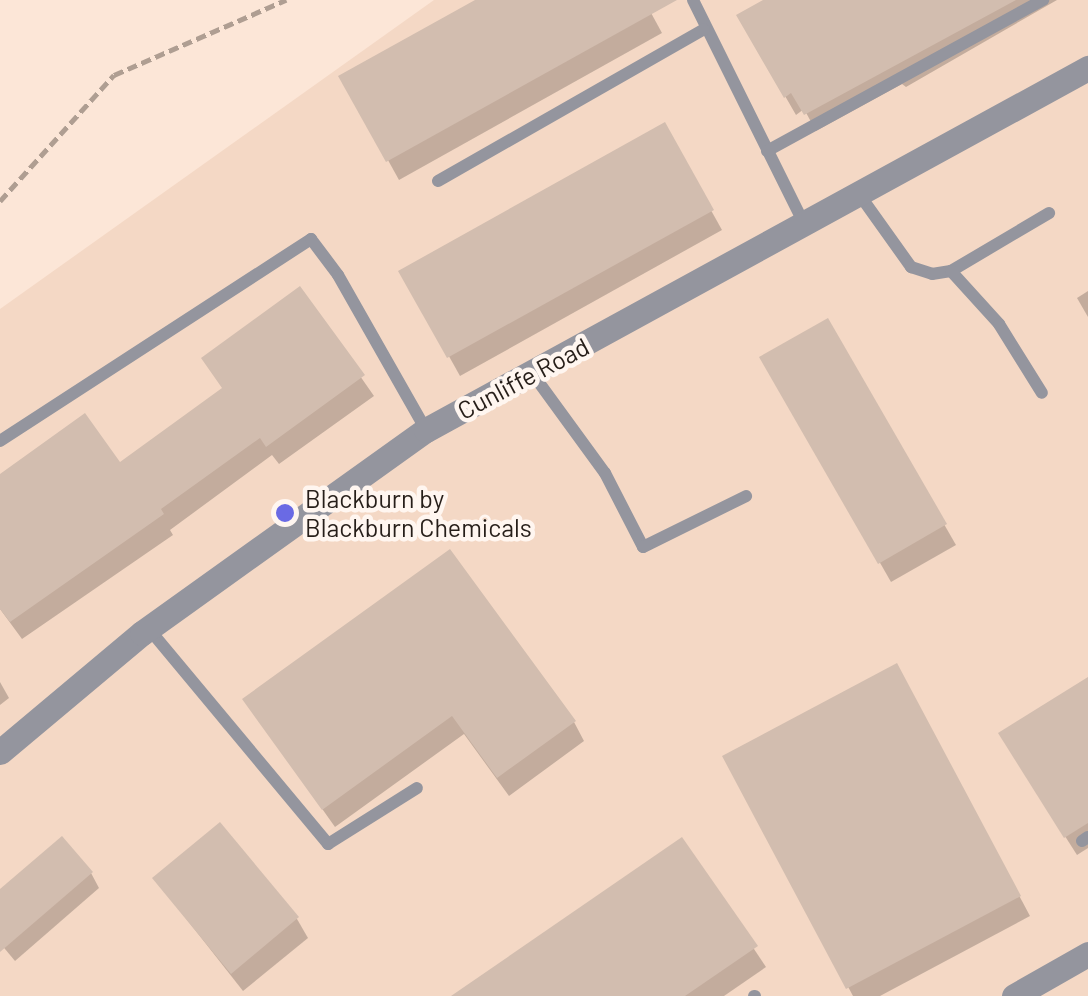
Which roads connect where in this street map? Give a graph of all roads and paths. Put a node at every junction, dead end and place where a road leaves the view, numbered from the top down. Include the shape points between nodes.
1 (286, 0) edge
2 (692, 0) edge
3 (1043, 0) edge
4 (704, 29) junction
5 (1088, 68) edge
6 (767, 151) junction
7 (438, 182) dead end
8 (859, 194) junction
9 (0, 201) edge
10 (1049, 213) dead end
11 (804, 224) junction
12 (951, 271) junction
13 (532, 373) junction
14 (1042, 393) dead end
15 (426, 430) junction
16 (0, 441) edge
17 (746, 496) dead end
18 (149, 629) junction
19 (0, 752) edge
20 (417, 788) dead end
21 (1088, 954) edge
22 (1014, 996) edge

1 - 9 path via 114,75
2 - 4 lane
3 - 6 lane
4 - 6 lane
4 - 7 lane
5 - 8 street, Cunliffe Road
6 - 11 lane
8 - 11 street, Cunliffe Road
8 - 12 lane via 911,267
10 - 12 lane
11 - 13 street, Cunliffe Road
12 - 14 lane via 999,324
13 - 15 street, Cunliffe Road
13 - 17 lane via 605,474 643,547
15 - 16 lane via 311,239
15 - 18 street, Cunliffe Road
18 - 19 street, Cunliffe Road
18 - 20 lane via 328,844
21 - 22 street

